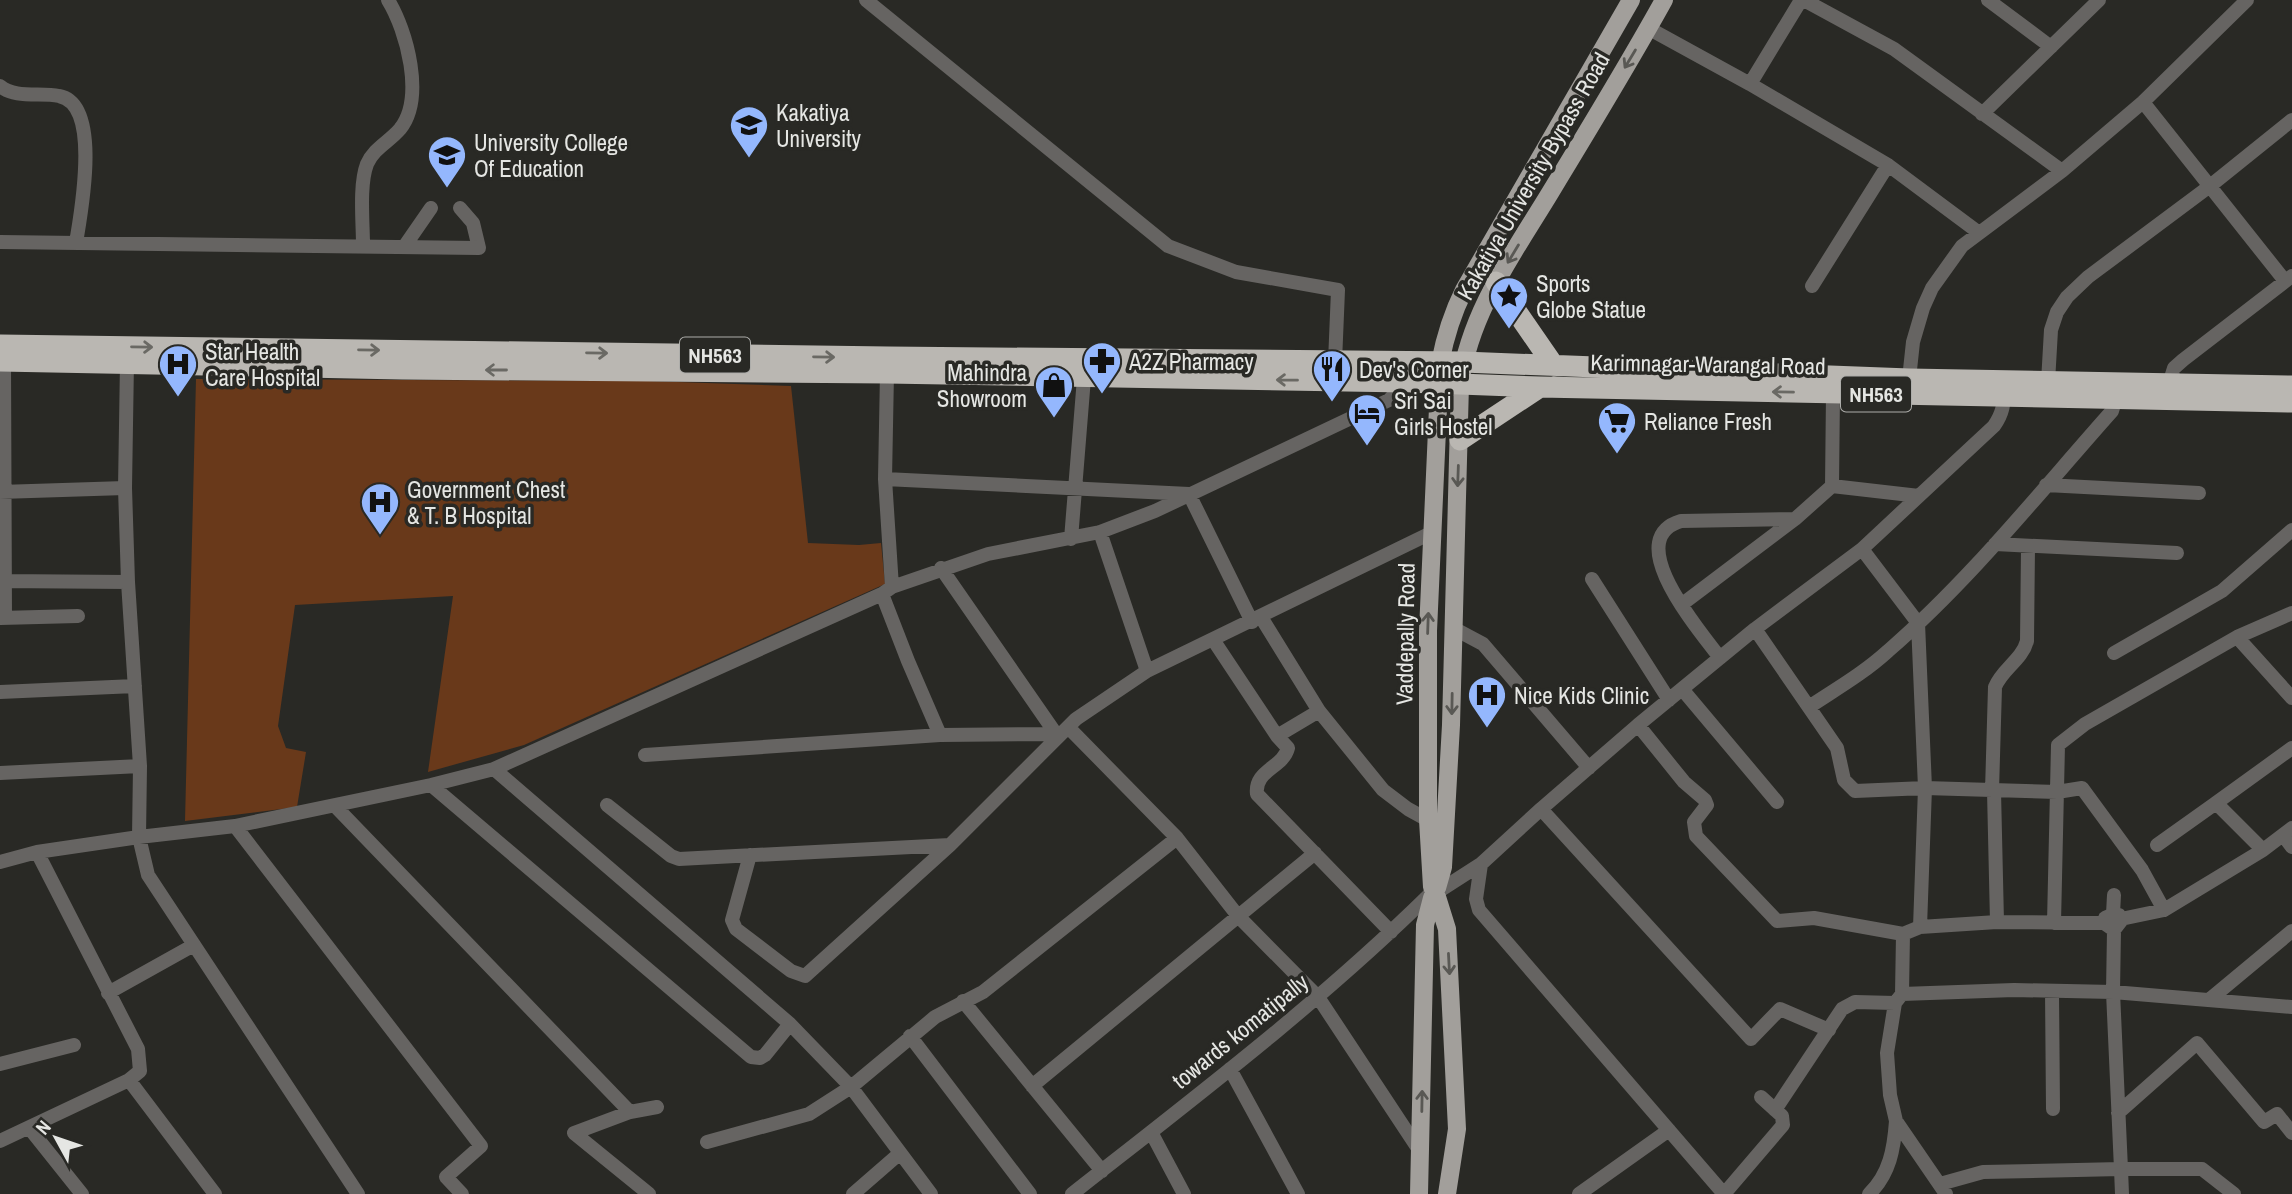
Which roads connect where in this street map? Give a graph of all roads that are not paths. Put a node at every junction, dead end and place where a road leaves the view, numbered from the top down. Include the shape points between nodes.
1 (388, 0) edge
2 (866, 0) edge
3 (1631, 0) edge
4 (1664, 0) edge
5 (1802, 0) edge
6 (2099, 0) edge
7 (2247, 0) edge
8 (1992, 1) edge
9 (1648, 29) junction
10 (2051, 47) junction
11 (1750, 84) junction
12 (0, 86) edge
13 (2143, 102) junction
14 (1982, 114) junction
15 (2292, 120) edge
16 (1888, 165) junction
17 (2062, 171) junction
18 (2210, 186) junction
19 (431, 208) dead end
20 (460, 208) dead end
21 (1978, 232) junction
22 (0, 242) edge
23 (76, 243) junction
24 (363, 245) junction
25 (404, 247) junction
26 (2288, 278) edge
27 (1496, 282) junction
28 (1812, 286) dead end
29 (1, 356) edge
30 (127, 362) junction
31 (1335, 362) junction
32 (1463, 362) junction
33 (1554, 366) junction
34 (887, 373) junction
35 (1435, 376) junction
36 (1084, 378) junction
37 (1909, 379) junction
38 (1406, 382) junction
39 (2048, 382) junction
40 (1460, 384) junction
41 (2169, 384) junction
42 (2292, 386) edge
43 (1540, 387) junction
44 (2004, 389) junction
45 (1833, 393) junction
46 (2116, 398) junction
47 (2292, 402) edge
48 (1460, 440) junction
49 (885, 480) junction
50 (2046, 485) junction
51 (1832, 486) junction
52 (125, 488) junction
53 (1074, 489) junction
54 (3, 492) edge
55 (2199, 493) dead end
56 (1189, 494) junction
57 (1919, 496) junction
58 (1795, 519) junction
59 (2292, 530) edge
60 (1100, 532) junction
61 (1433, 532) junction
62 (1071, 539) junction
63 (1995, 544) junction
64 (2028, 547) junction
65 (1862, 549) junction
66 (2177, 553) dead end
67 (942, 568) junction
68 (1592, 579) dead end
69 (2, 581) edge
70 (128, 582) junction
71 (887, 590) junction
72 (1681, 605) junction
73 (2292, 613) edge
74 (78, 615) dead end
75 (2, 618) edge
76 (1257, 620) junction
77 (1918, 623) junction
78 (1453, 628) junction
79 (1755, 629) junction
80 (2237, 637) junction
81 (1214, 641) junction
82 (2114, 653) dead end
83 (1720, 658) junction
84 (1147, 671) junction
85 (135, 687) junction
86 (1682, 689) junction
87 (0, 692) edge
88 (2292, 698) edge
89 (1669, 699) junction
90 (1809, 706) junction
91 (1320, 711) junction
92 (1638, 725) junction
93 (1062, 732) junction
94 (940, 735) junction
95 (1277, 736) junction
96 (2292, 748) edge
97 (645, 755) dead end
98 (140, 766) junction
99 (1589, 768) junction
100 (494, 769) junction
101 (0, 773) edge
102 (431, 785) junction
103 (1925, 788) junction
104 (1993, 791) junction
105 (2057, 792) junction
106 (1777, 802) dead end
107 (2216, 803) junction
108 (607, 805) dead end
109 (335, 806) junction
110 (1541, 808) junction
111 (1428, 820) junction
112 (235, 827) junction
113 (2287, 831) edge
114 (139, 837) junction
115 (1177, 838) junction
116 (950, 845) junction
117 (2157, 845) dead end
118 (2292, 847) edge
119 (2263, 850) junction
120 (37, 852) junction
121 (1315, 853) junction
122 (750, 855) junction
123 (0, 862) edge
124 (1481, 864) junction
125 (1434, 893) junction
126 (2114, 895) dead end
127 (2164, 910) junction
128 (1238, 916) junction
129 (1997, 922) junction
130 (2113, 922) junction
131 (2054, 923) junction
132 (1920, 927) junction
133 (2292, 931) edge
134 (1391, 932) junction
135 (1903, 934) junction
136 (194, 945) junction
137 (2052, 991) junction
138 (2113, 992) junction
139 (108, 993) junction
140 (1318, 997) junction
141 (1899, 999) junction
142 (2209, 1000) junction
143 (963, 1001) junction
144 (2292, 1007) edge
145 (790, 1024) junction
146 (1829, 1031) junction
147 (910, 1036) junction
148 (74, 1045) dead end
149 (0, 1063) edge
150 (1230, 1069) junction
151 (129, 1080) junction
152 (1032, 1086) junction
153 (851, 1087) junction
154 (1761, 1097) dead end
155 (657, 1107) dead end
156 (2053, 1109) dead end
157 (1776, 1111) junction
158 (630, 1112) junction
159 (2118, 1113) junction
160 (1896, 1121) junction
161 (30, 1129) junction
162 (1669, 1130) junction
163 (1151, 1132) junction
164 (2292, 1133) edge
165 (0, 1141) edge
166 (707, 1142) dead end
167 (1421, 1153) junction
168 (899, 1154) junction
169 (2121, 1169) junction
170 (1102, 1171) junction
171 (1943, 1189) edge
172 (82, 1194) edge
173 (215, 1194) edge
174 (358, 1194) edge
175 (462, 1194) edge
176 (649, 1194) edge
177 (853, 1194) edge
178 (931, 1194) edge
179 (1030, 1194) edge
180 (1072, 1194) edge
181 (1184, 1194) edge
182 (1298, 1194) edge
183 (1419, 1194) edge
184 (1447, 1194) edge
185 (1578, 1194) edge
186 (1724, 1194) edge
187 (1869, 1194) edge
188 (2122, 1194) edge
189 (2234, 1194) edge

1 - 24 street via 408,48 411,106 400,129 375,151 366,168
2 - 31 street via 1168,246 1236,272 1338,290
3 - 35 main road, Kakatiya University Bypass Road via 1464,290
4 - 9 main road, Kakatiya University Bypass Road
5 - 11 street
5 - 14 street via 1894,49
6 - 10 street
7 - 13 street
8 - 10 street
9 - 11 street
9 -> 27 main road, Kakatiya University Bypass Road
10 - 14 street
11 - 16 street
12 - 23 street via 24,94 67,97 76,105 82,120 86,173
13 - 17 street
13 - 18 street
14 - 17 street
15 - 18 street
16 - 21 street
16 - 28 street
17 - 21 street
18 - 26 street
18 - 39 street via 2067,297 2051,330
19 - 25 street
20 - 25 street via 473,223 479,248
21 - 37 street via 1932,288 1913,342
22 - 23 street
23 - 24 street
24 - 25 street
26 - 41 street via 2174,368
27 - 32 main road, Kakatiya University Bypass Road via 1470,333
27 - 33 highway
29 - 30 highway, NH563
29 -> 31 highway, NH563
29 - 54 street
34 -> 30 highway, NH563
30 - 52 street
31 - 35 highway, NH563
32 - 33 highway, Karimnagar-Warangal Road / NH563
32 - 35 highway, NH563
32 - 40 main road, Kakatiya University Bypass Road
33 - 37 highway, Karimnagar-Warangal Road / NH563
34 - 36 highway, NH563
34 - 49 street
35 - 38 highway, NH563
35 - 40 highway, NH563
35 - 61 main road, Vaddepally Road
38 -> 36 highway, NH563
36 - 53 street
37 - 44 highway, Karimnagar-Warangal Road / NH563
38 - 56 street via 1388,400
39 - 41 highway, Karimnagar-Warangal Road / NH563
39 - 44 highway, Karimnagar-Warangal Road / NH563
40 - 43 highway, Karimnagar-Warangal Road / NH563
40 - 48 main road, Kakatiya University Bypass Road
41 - 42 highway, Karimnagar-Warangal Road / NH563
45 -> 43 highway, Karimnagar-Warangal Road / NH563
43 - 48 highway
44 - 45 highway, Karimnagar-Warangal Road / NH563
44 - 46 highway, Karimnagar-Warangal Road / NH563
44 - 57 street, towards komatipally via 2001,416 1994,426
45 - 51 street
46 - 47 highway, Karimnagar-Warangal Road / NH563
46 - 50 street via 2112,411
48 -> 78 main road, Kakatiya University Bypass Road
49 - 53 street
49 - 71 street
50 - 55 street
50 - 63 street
51 - 57 street
51 - 58 street
52 - 54 street
52 - 70 street
53 - 56 street
53 - 62 street
54 - 69 street
56 - 60 street
56 - 76 street
57 - 65 street, towards komatipally
58 - 72 street
58 - 72 street via 1694,520 1669,525 1661,534 1658,557
59 - 82 street via 2222,591
60 - 62 street
60 - 84 street
61 - 76 street
111 -> 61 main road, Vaddepally Road
62 - 67 street via 988,554
63 - 64 street
63 - 77 street
64 - 66 street
64 - 104 street via 2027,641 1995,687
65 - 77 street
65 - 79 street, towards komatipally
67 - 71 street
67 - 93 street
68 - 89 street
69 - 70 street
69 - 75 street
70 - 85 street
71 - 94 street via 908,661
71 - 100 street
72 - 83 street
73 - 80 street
74 - 75 street
76 - 81 street
76 - 91 street
77 - 90 street via 1855,677
77 - 103 street
78 - 99 street via 1483,645
78 -> 125 main road, Kakatiya University Bypass Road via 1443,867
79 - 83 street, towards komatipally
79 - 90 street
80 - 88 street
80 - 105 street via 2085,724 2058,745
81 - 84 street
81 - 95 street
83 - 86 street, towards komatipally
84 - 93 street
85 - 87 street
85 - 98 street
86 - 89 street, towards komatipally
86 - 106 street
89 - 92 street, towards komatipally
90 - 103 street via 1837,748 1848,787 1871,792
91 - 95 street
91 - 111 street via 1383,790
92 - 99 street, towards komatipally
92 - 135 street via 1684,782 1705,800 1705,810 1694,822 1696,836 1773,918 1782,922 1814,918
93 - 94 street
93 - 115 street
93 - 116 street
94 - 97 street
95 - 121 street via 1287,753 1258,781 1257,794
96 - 107 street
98 - 101 street
98 - 114 street
99 - 110 street, towards komatipally
100 - 102 street
100 - 145 street
102 - 109 street
102 - 145 street via 751,1058 765,1055
103 - 104 street
103 - 132 street
104 - 105 street
104 - 129 street
105 - 127 street via 2081,788 2142,870
105 - 131 street
107 - 117 street
107 - 119 street
108 - 122 street via 679,859
109 - 112 street
109 - 158 street
110 - 124 street, towards komatipally
110 - 146 street via 1751,1040 1780,1009
111 - 125 main road, Vaddepally Road
112 - 114 street
112 - 175 street via 481,1146 446,1177
113 - 118 street
113 - 119 street
114 - 120 street
114 - 136 street via 148,875
115 - 128 street
115 - 143 street via 983,992
116 - 122 street
116 - 122 street via 805,976 791,971 736,929 732,920
119 - 127 street
120 - 123 street
120 - 139 street
121 - 128 street
121 - 134 street
124 - 125 street, towards komatipally
124 - 162 street via 1479,910
125 - 134 street, towards komatipally
167 -> 125 main road via 1425,925
125 -> 184 main road via 1447,929 1457,1129
126 - 130 street
127 - 130 street
128 - 140 street
128 - 152 street
129 - 131 street
129 - 132 street
130 - 131 street
130 - 138 street
132 - 135 street
133 - 142 street
134 - 140 street, towards komatipally
135 - 141 street
136 - 139 street
136 - 174 street
137 - 138 street
137 - 141 street
137 - 156 street
138 - 142 street
138 - 159 street
139 - 151 street via 138,1049 139,1071
140 - 150 street, towards komatipally
140 - 167 street
141 - 146 street via 1848,1004
141 - 160 street via 1887,1053
142 - 144 street
143 - 147 street
143 - 152 street
145 - 153 street
146 - 157 street
147 - 153 street
147 - 179 street
148 - 149 street
150 - 163 street, towards komatipally
150 - 182 street
151 - 161 street
151 - 173 street
152 - 170 street
153 - 166 street via 809,1114
153 - 168 street
154 - 157 street
155 - 158 street
157 - 186 street via 1783,1125
158 - 176 street via 575,1133
159 - 164 street via 2197,1043 2264,1122 2277,1114
159 - 169 street
160 - 171 street
160 - 187 street via 1894,1153
161 - 165 street
161 - 172 street
162 - 185 street
162 - 186 street
163 - 170 street, towards komatipally
163 - 181 street
167 - 183 main road
168 - 177 street
168 - 178 street
169 - 171 street via 1983,1172
169 - 188 street
169 - 189 street via 2202,1169
170 - 180 street, towards komatipally

